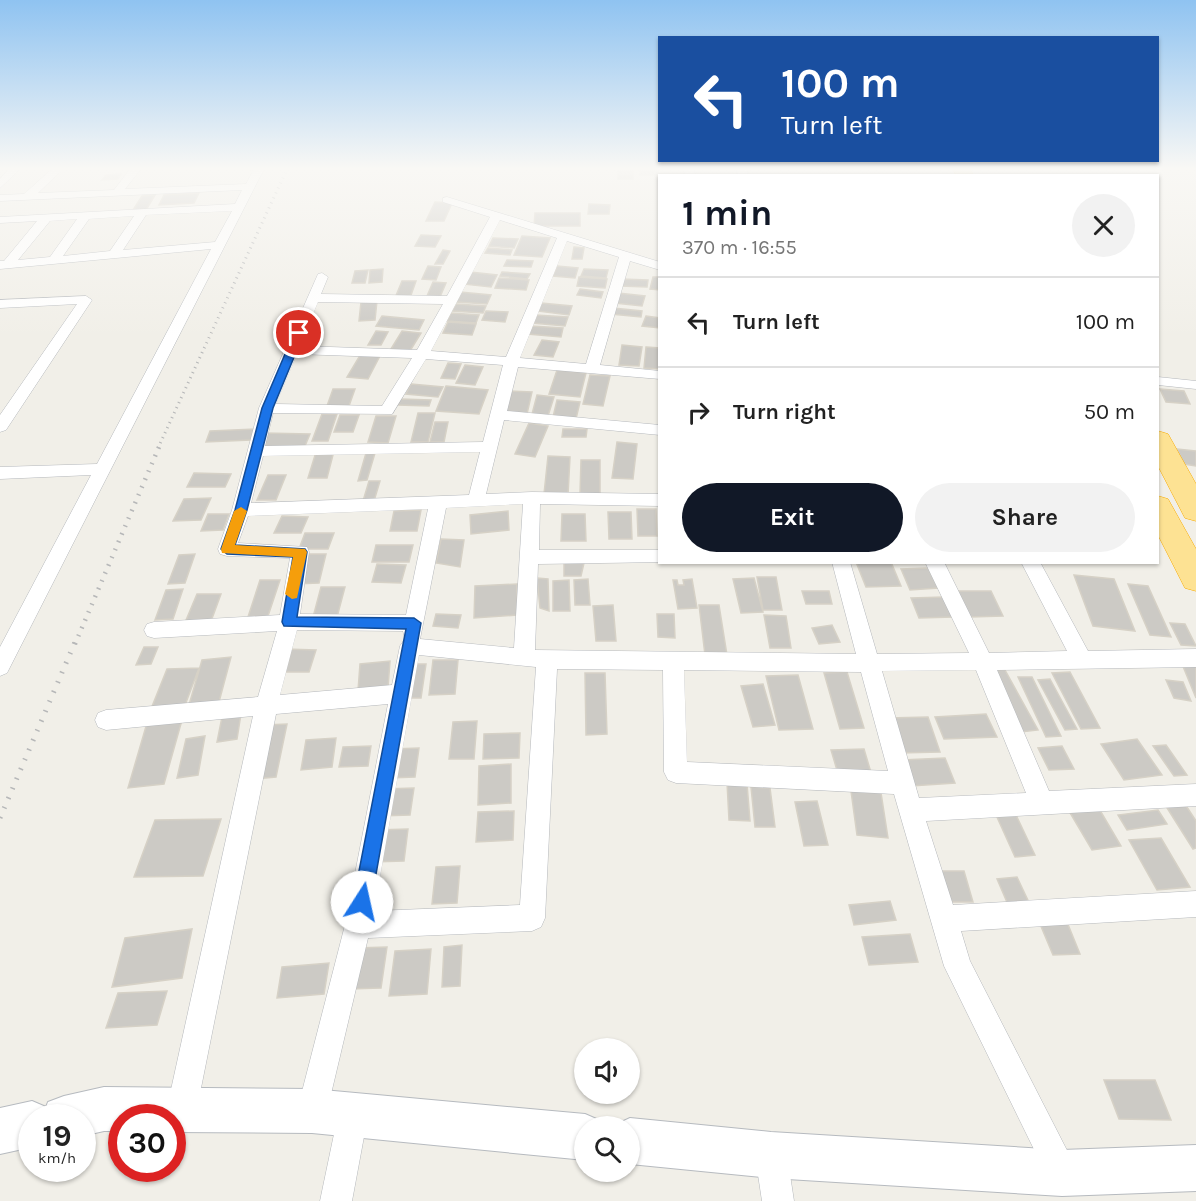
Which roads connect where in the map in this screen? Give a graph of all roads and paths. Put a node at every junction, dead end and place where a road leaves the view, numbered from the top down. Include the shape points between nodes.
1 (40, 225) edge
2 (79, 225) edge
3 (134, 225) edge
4 (231, 225) edge
5 (491, 225) edge
6 (527, 225) edge
7 (563, 237) junction
8 (221, 245) junction
9 (114, 255) junction
10 (625, 257) junction
11 (54, 260) junction
12 (4, 265) edge
13 (658, 266) edge
14 (322, 277) dead end
15 (313, 298) junction
16 (451, 300) junction
17 (0, 304) edge
18 (292, 350) junction
19 (422, 354) junction
20 (512, 360) junction
21 (592, 369) junction
22 (658, 375) edge
23 (1159, 381) edge
24 (1196, 385) edge
25 (267, 408) junction
26 (500, 415) junction
27 (0, 427) edge
28 (658, 430) edge
29 (1159, 442) edge
30 (489, 447) junction
31 (256, 451) junction
32 (101, 469) junction
33 (0, 473) edge
34 (532, 498) junction
35 (658, 500) edge
36 (476, 501) junction
37 (438, 503) junction
38 (1159, 508) edge
39 (241, 510) junction
40 (1196, 511) edge
41 (528, 557) junction
42 (658, 557) edge
43 (842, 564) edge
44 (935, 564) edge
45 (1031, 564) edge
46 (1196, 579) edge
47 (289, 622) junction
48 (414, 623) junction
49 (154, 630) dead end
50 (410, 646) junction
51 (1196, 658) edge
52 (535, 659) junction
53 (673, 660) junction
54 (1082, 660) junction
55 (983, 661) junction
56 (869, 663) junction
57 (0, 667) edge
58 (399, 694) junction
59 (267, 704) junction
60 (106, 720) dead end
61 (903, 783) junction
62 (1196, 795) edge
63 (1042, 804) junction
64 (911, 810) junction
65 (1196, 904) edge
66 (943, 919) junction
67 (358, 925) junction
68 (183, 1104) edge
69 (186, 1108) edge
70 (332, 1113) junction
71 (18, 1127) edge
72 (0, 1131) edge
73 (574, 1136) edge
74 (640, 1142) edge
75 (771, 1155) junction
76 (1196, 1168) edge
77 (1062, 1173) junction
78 (336, 1201) edge
79 (778, 1201) edge

1 - 12 street
2 - 11 street
3 - 9 street
4 - 8 street
5 - 16 street
6 - 7 street
7 - 10 street
7 - 20 street
8 - 9 street
8 - 32 street
9 - 11 street
10 - 13 street
10 - 21 street
11 - 12 street
14 - 15 street
15 - 16 street
15 - 18 street
16 - 19 street
17 - 27 street via 86,300
18 - 19 street
18 - 25 street
19 - 20 street
19 - 25 street via 387,411
20 - 21 street
20 - 26 street
21 - 22 street
23 - 24 street
25 - 31 street
26 - 28 street
26 - 30 street
29 - 40 highway
30 - 31 street
30 - 36 street
31 - 39 street
32 - 33 street
32 - 57 street
34 - 35 street
34 - 36 street
34 - 41 street
36 - 37 street
37 - 39 street
37 - 48 street
38 - 46 highway
39 - 47 street via 227,549 300,552
41 - 42 street
41 - 52 street
43 - 56 street
44 - 55 street
45 - 54 street
47 - 48 street
47 - 49 street
47 - 59 street
48 - 50 street
50 - 52 street
50 - 58 street
51 - 54 street
52 - 53 street
52 - 67 street via 532,918
53 - 56 street
53 - 61 street via 676,772
54 - 55 street
55 - 56 street
55 - 63 street
56 - 61 street
58 - 59 street
58 - 67 street
59 - 60 street
59 - 68 street
61 - 64 street
62 - 63 street
63 - 64 street
64 - 66 street
65 - 66 street
66 - 77 street via 958,966
67 - 70 street
69 - 70 street
70 - 73 street
70 - 78 street
71 - 72 street
74 - 75 street
75 - 77 street
75 - 79 street
76 - 77 street

